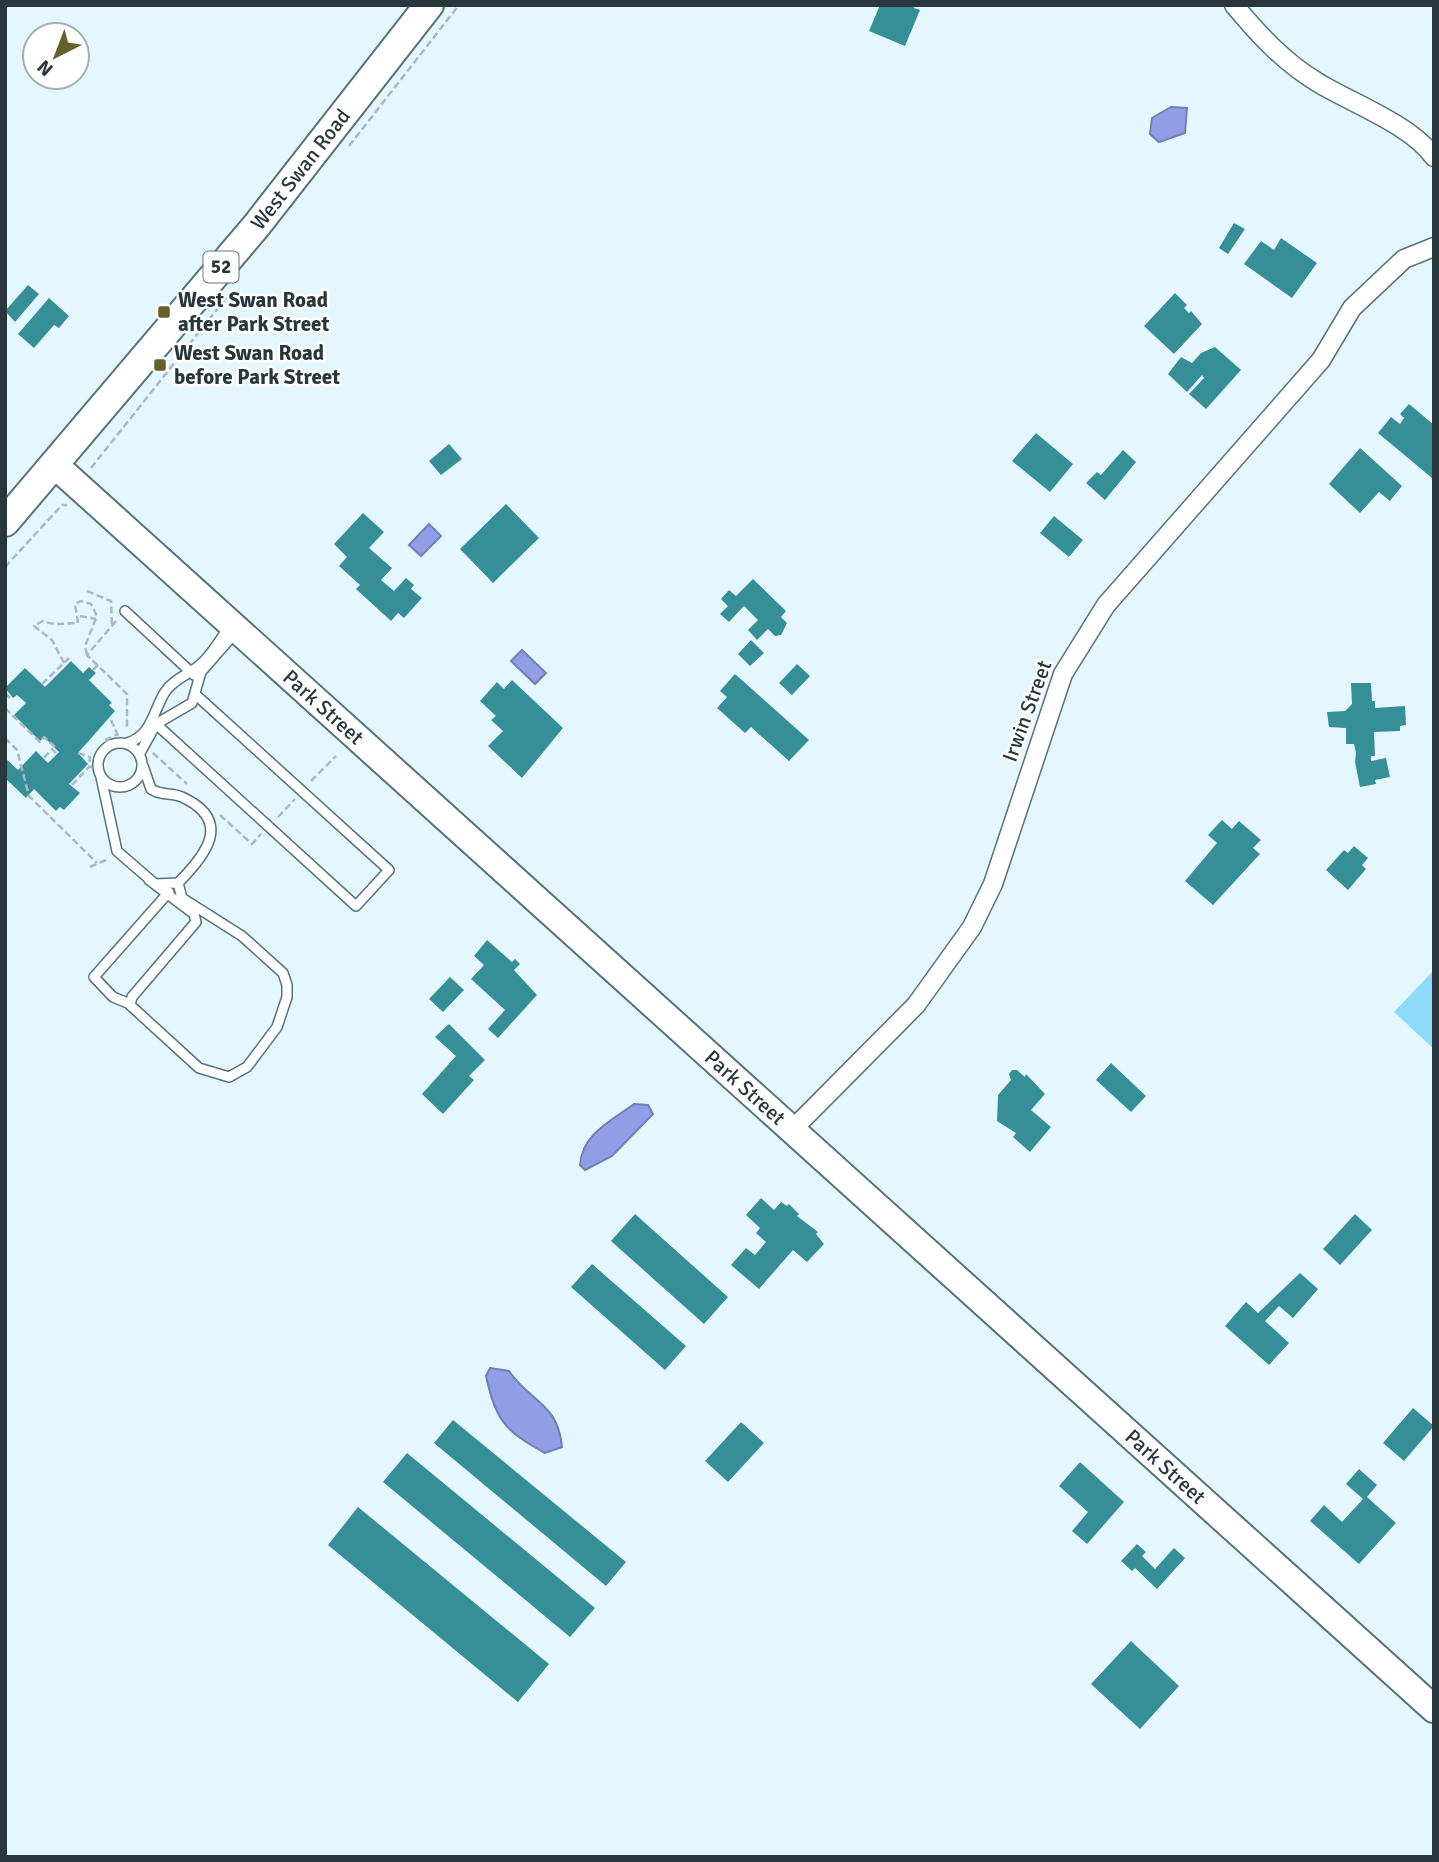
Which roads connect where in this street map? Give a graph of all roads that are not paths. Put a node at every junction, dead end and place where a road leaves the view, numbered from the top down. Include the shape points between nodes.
1 (429, 5) edge
2 (1234, 5) edge
3 (1434, 156) edge
4 (1434, 247) edge
5 (56, 466) junction
6 (5, 522) edge
7 (125, 611) dead end
8 (235, 626) junction
9 (195, 675) junction
10 (196, 695) junction
11 (155, 722) junction
12 (121, 740) junction
13 (140, 753) junction
14 (143, 766) junction
15 (102, 777) junction
16 (149, 880) junction
17 (178, 883) junction
18 (167, 894) junction
19 (130, 1004) junction
20 (793, 1129) junction
21 (1434, 1709) edge

1 - 5 main road, West Swan Road / 52 via 257,225
2 - 3 street via 1293,66 1409,134
4 - 20 street, Irwin Street via 1404,259 1352,308 1321,360 1106,605 1063,674 993,884 972,927 916,1005
5 - 6 main road, West Swan Road / 52
5 - 8 street, Park Street
7 - 9 lane
8 - 9 lane
8 - 20 street, Park Street
9 - 10 lane
9 - 11 lane via 179,677 166,691
10 - 11 lane via 187,708
10 - 11 lane via 389,870 356,906
11 - 12 lane via 135,741
11 - 13 lane
12 - 13 lane
12 - 15 lane via 105,749 94,767
13 - 14 lane
14 - 15 lane via 129,786 113,787
14 - 17 lane via 151,789 184,798 209,822 211,834 204,857
15 - 16 lane via 113,839 122,856
16 - 17 lane
16 - 18 lane
17 - 18 lane
17 - 19 lane via 186,901 225,923 283,973 288,997 283,1013 247,1067 222,1077 199,1068
18 - 19 lane via 194,914 195,922
18 - 19 lane via 94,977 113,997
20 - 21 street, Park Street

